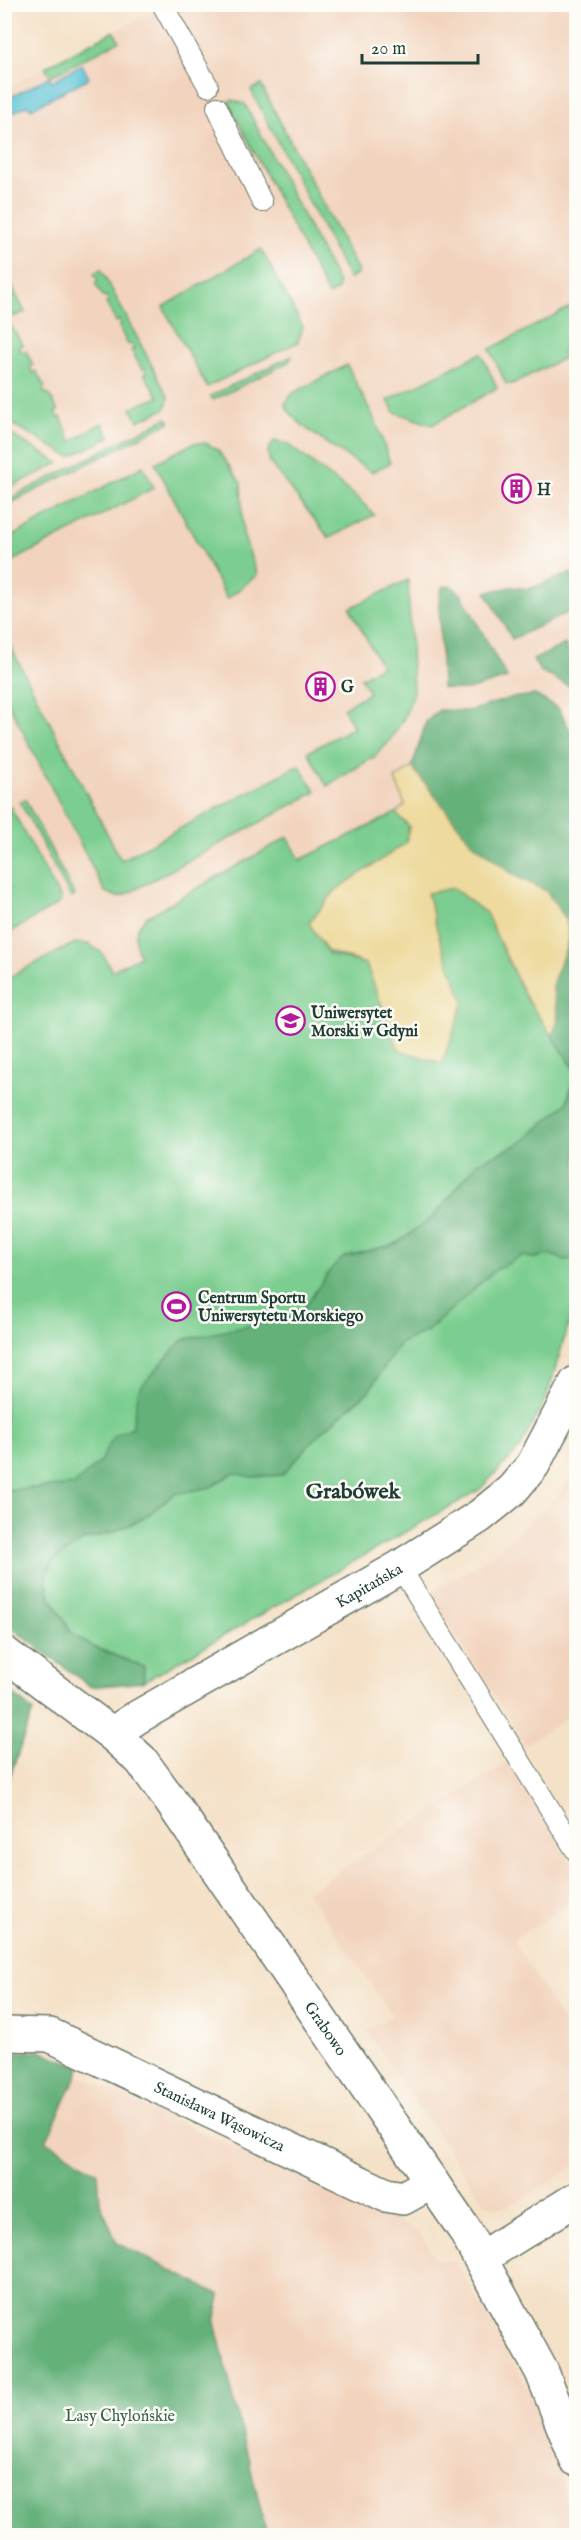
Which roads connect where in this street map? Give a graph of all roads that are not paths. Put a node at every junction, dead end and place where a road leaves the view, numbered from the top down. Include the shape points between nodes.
1 (162, 4) edge
2 (208, 86) dead end
3 (217, 107) dead end
4 (262, 202) dead end
5 (576, 1383) edge
6 (400, 1567) junction
7 (4, 1653) edge
8 (112, 1734) junction
9 (576, 1851) edge
10 (4, 2034) edge
11 (432, 2182) junction
12 (576, 2199) edge
13 (481, 2258) junction
14 (576, 2458) edge

1 - 2 lane
3 - 4 lane
5 - 6 street, Kapitańska via 533,1465 512,1490 480,1516
6 - 8 street, Kapitańska
6 - 9 lane
7 - 8 street, Grabowo
8 - 11 street, Grabowo via 141,1760 171,1800
10 - 11 street, Stanisława Wąsowicza via 50,2035 386,2195 403,2198
11 - 13 street, Grabowo
12 - 13 street
13 - 14 street, Grabowo via 542,2372

